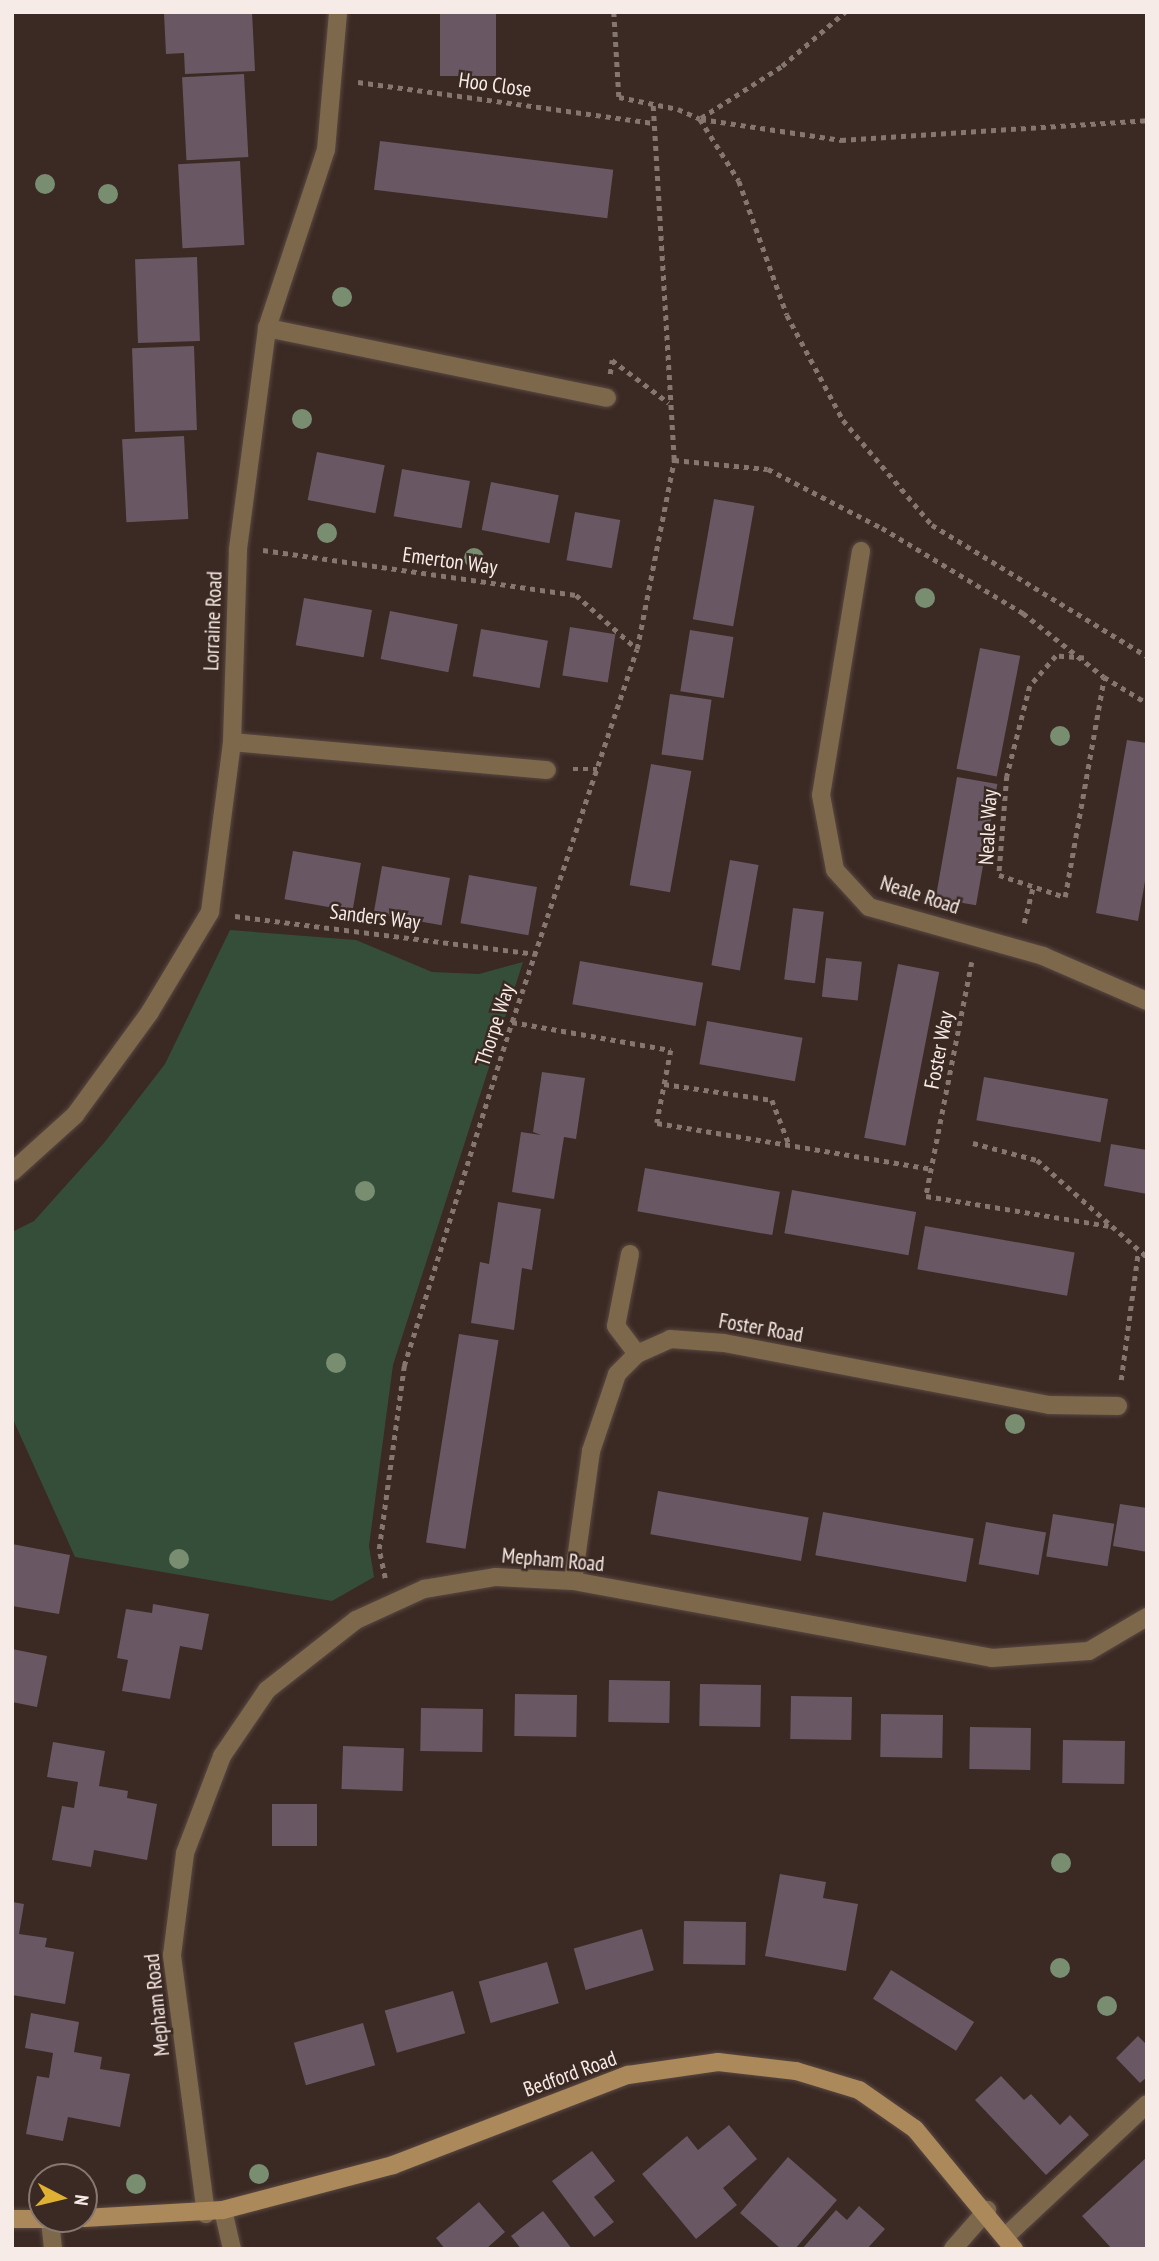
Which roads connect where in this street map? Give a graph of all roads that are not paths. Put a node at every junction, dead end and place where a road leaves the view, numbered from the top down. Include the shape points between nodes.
1 (338, 12) edge
2 (267, 328) junction
3 (607, 398) dead end
4 (861, 551) dead end
5 (232, 741) junction
6 (547, 770) dead end
7 (1147, 1001) edge
8 (12, 1172) edge
9 (630, 1254) dead end
10 (637, 1354) junction
11 (1118, 1406) road end
12 (573, 1581) junction
13 (1147, 1617) edge
14 (1147, 2104) edge
15 (986, 2210) junction
16 (214, 2212) junction
17 (98, 2217) edge
18 (1010, 2243) edge
19 (232, 2249) edge
20 (953, 2249) edge

1 - 2 street, Lorraine Road via 326,150
2 - 3 street
2 - 5 street, Lorraine Road via 238,546
4 - 7 street, Neale Road via 821,795 835,870 869,906 1017,948
5 - 6 street
5 - 8 street, Lorraine Road via 210,912 150,1012 75,1115
9 - 10 street via 616,1326
10 - 11 street, Foster Road via 670,1339 724,1343 1049,1405
10 - 12 street, Foster Road via 617,1374 591,1451
12 - 13 street, Mepham Road via 992,1658 1089,1651
12 - 16 street, Mepham Road via 495,1577 424,1589 356,1620 267,1690 222,1756 185,1853 172,1955
14 - 18 street
15 - 16 street, Bedford Road via 915,2129 859,2090 796,2071 718,2062 628,2076 393,2165
15 - 18 street, Bedford Road
15 - 20 street
16 - 17 street, Bedford Road
16 - 19 street, Mepham Road

